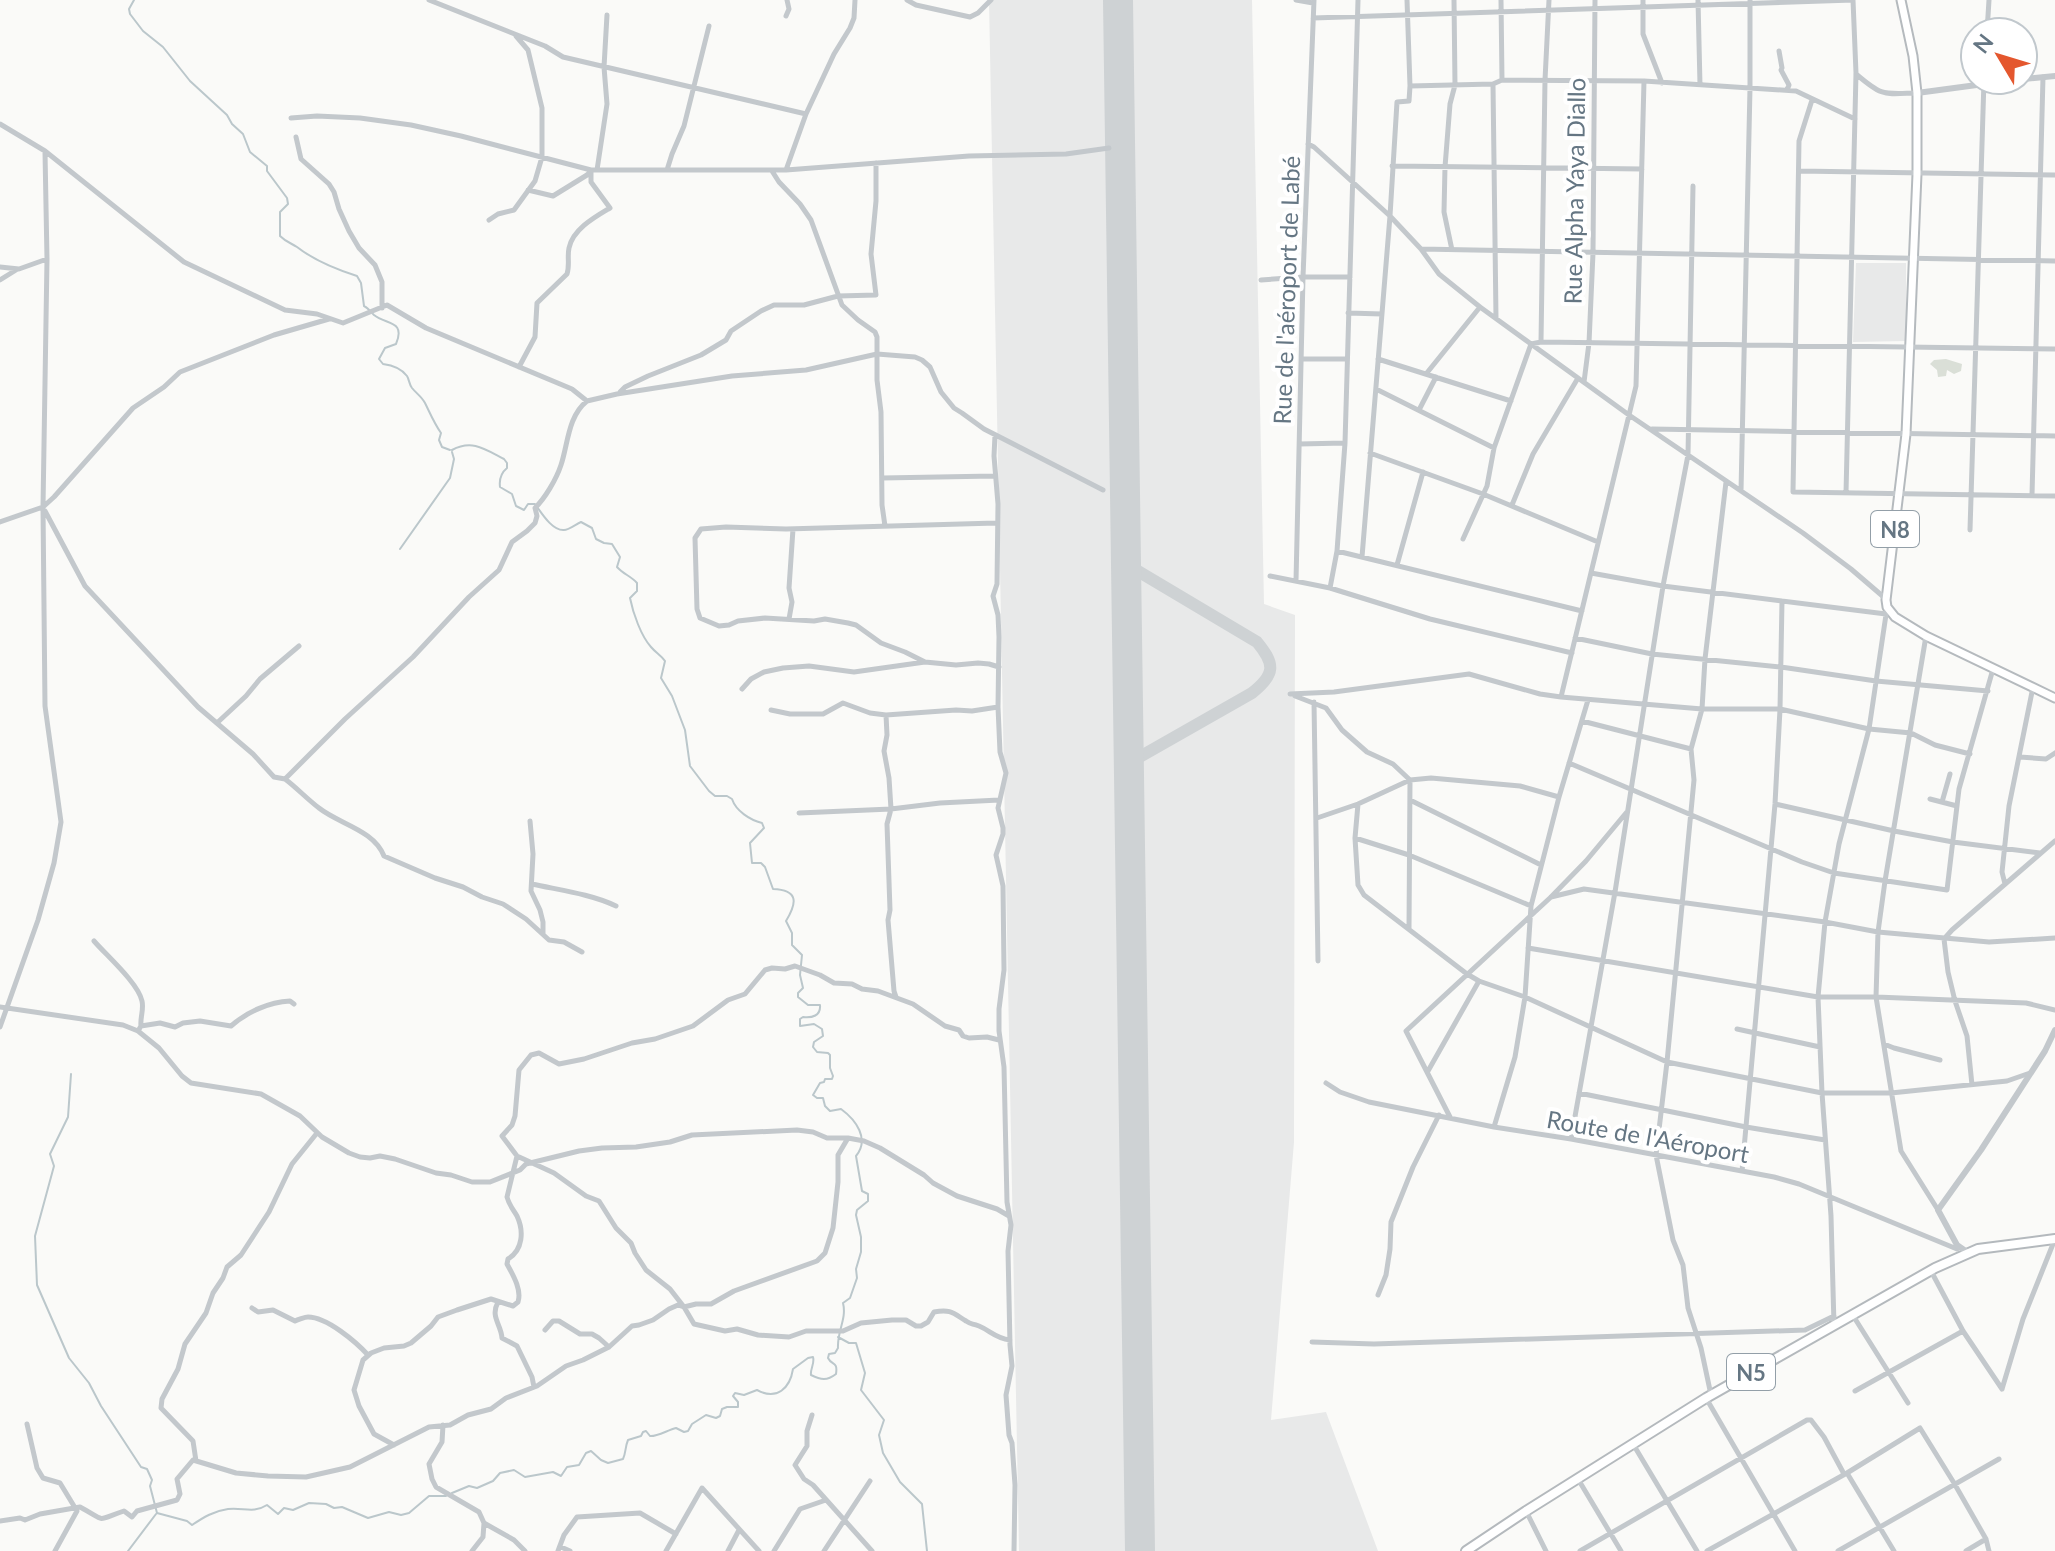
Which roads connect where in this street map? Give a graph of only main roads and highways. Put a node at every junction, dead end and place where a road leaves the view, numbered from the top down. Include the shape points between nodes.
1 (1901, 0) edge
2 (2055, 698) edge
3 (2055, 1239) edge
4 (1466, 1551) edge

1 - 2 main road, N8 via 1917,93 1917,174 1906,434 1886,607 1926,636
3 - 4 highway, N5 via 1960,1251 1834,1320

